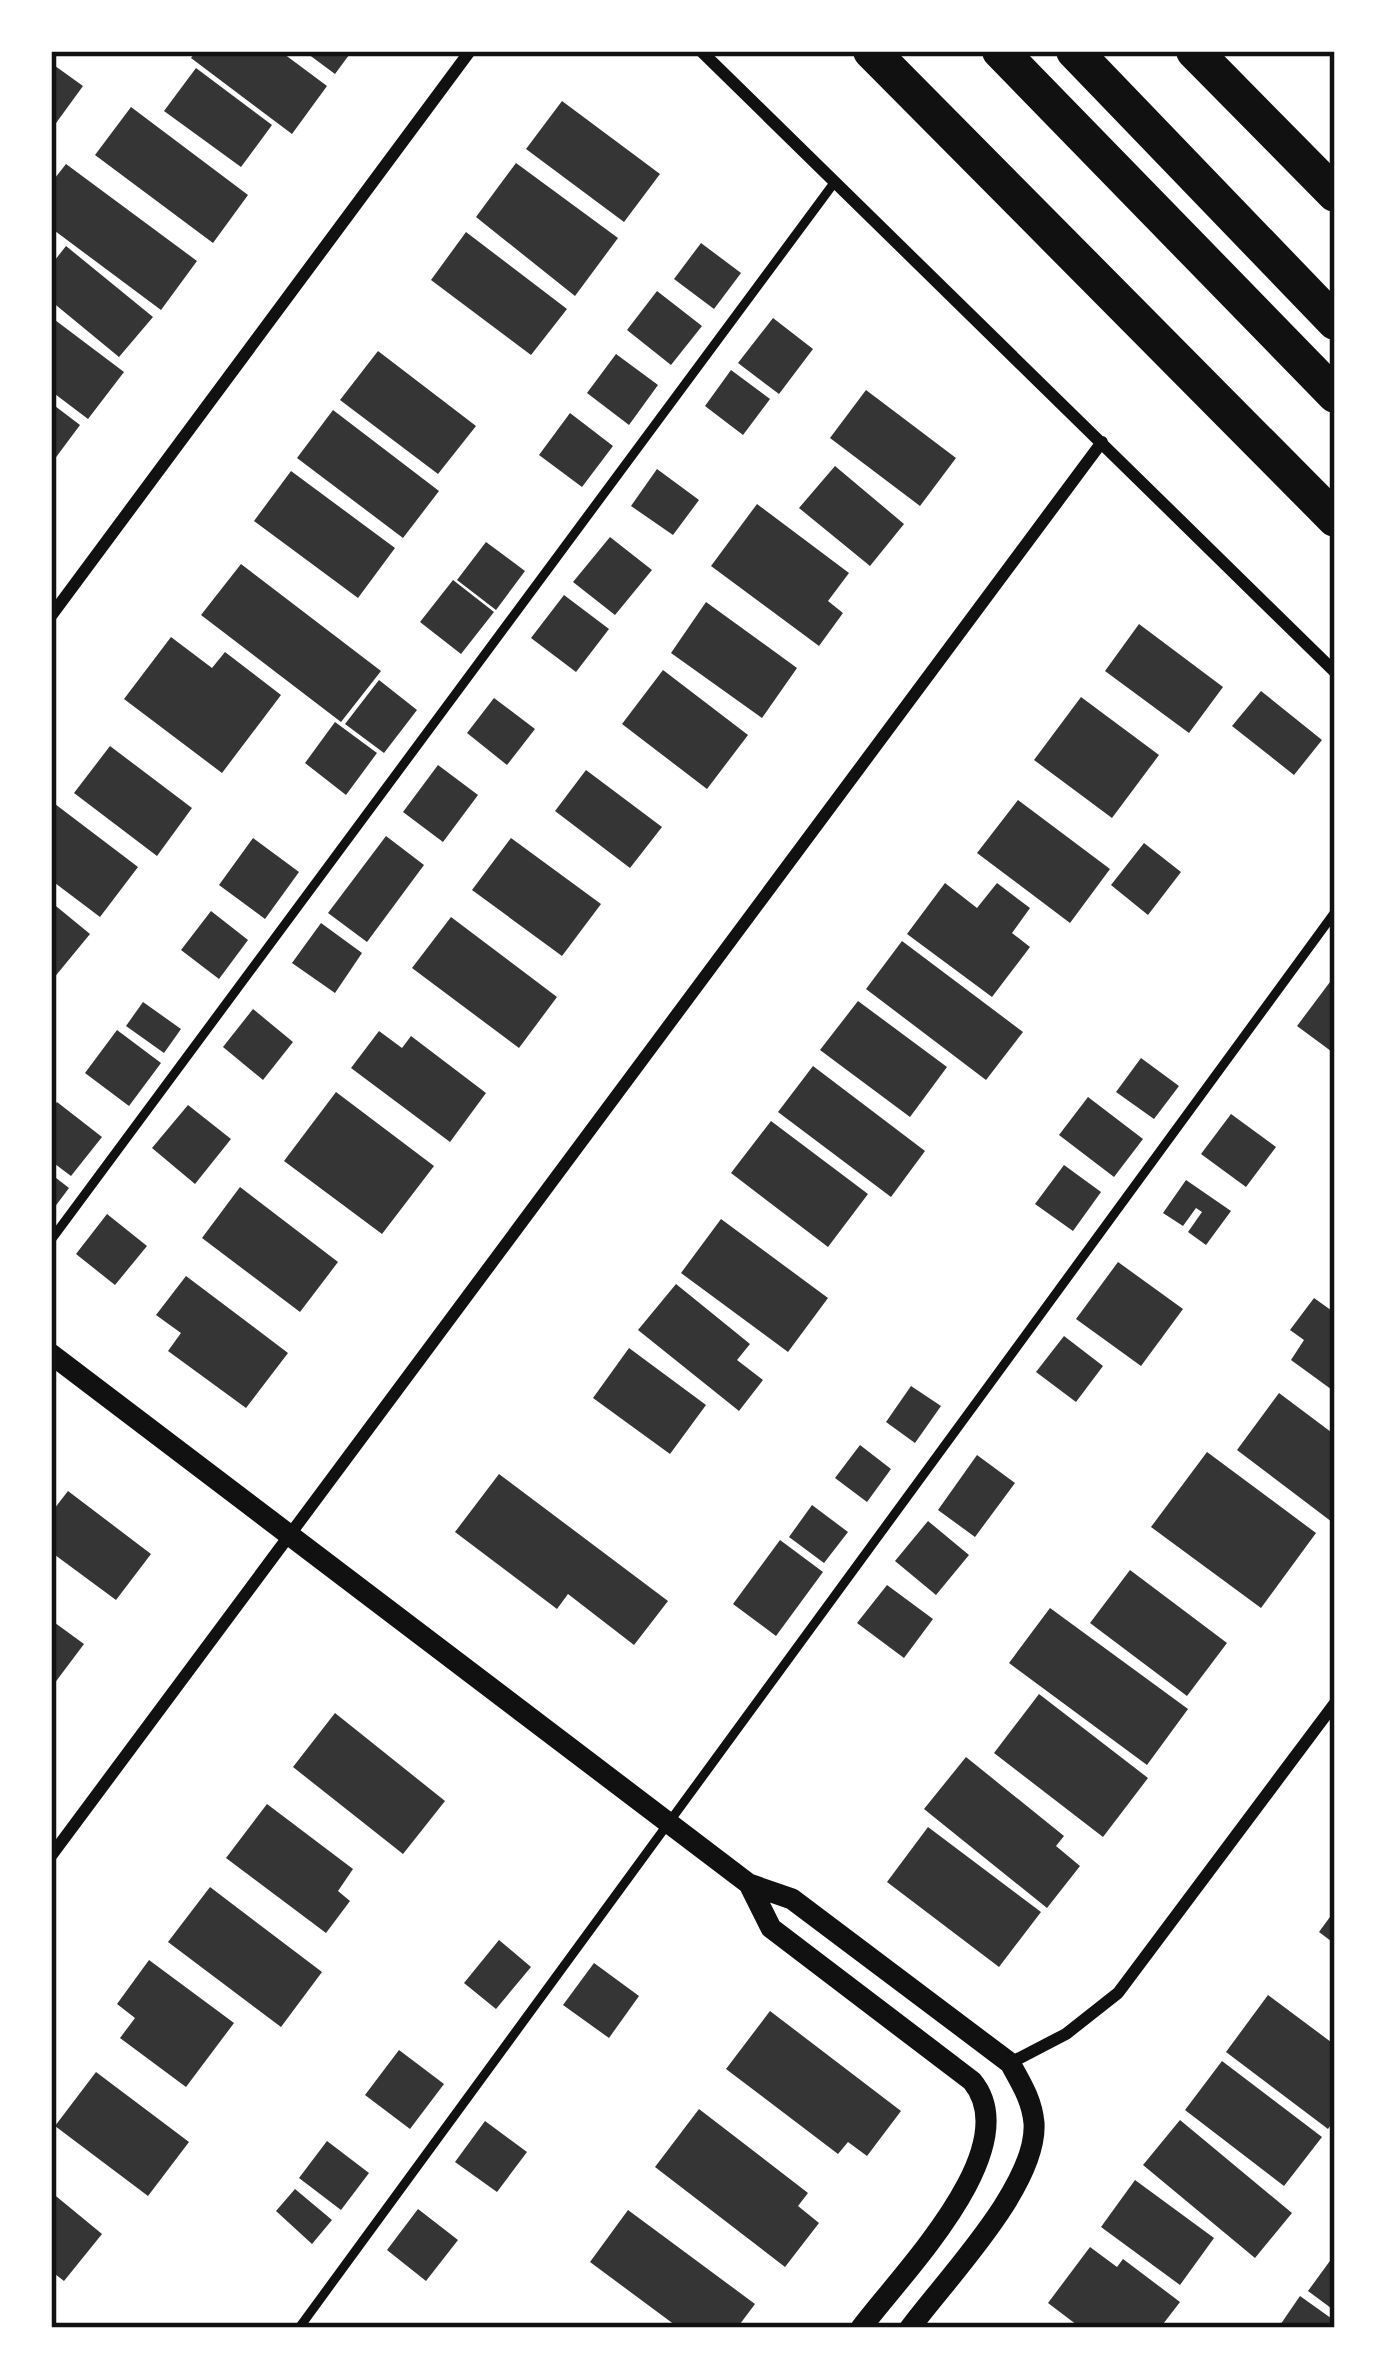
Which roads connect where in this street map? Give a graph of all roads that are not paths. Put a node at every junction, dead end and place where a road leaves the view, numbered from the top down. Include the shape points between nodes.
1 (470, 51) edge
2 (700, 51) edge
3 (871, 51) edge
4 (1000, 51) edge
5 (1074, 51) edge
6 (1194, 51) edge
7 (834, 183) junction
8 (1335, 194) edge
9 (1335, 322) edge
10 (1335, 394) edge
11 (1102, 442) junction
12 (1335, 519) edge
13 (51, 616) edge
14 (1335, 672) edge
15 (1335, 912) edge
16 (51, 1240) edge
17 (51, 1354) edge
18 (291, 1533) junction
19 (1335, 1702) edge
20 (668, 1822) junction
21 (51, 1856) edge
22 (749, 1884) junction
23 (1010, 2063) junction
24 (299, 2328) edge
25 (861, 2328) edge
26 (910, 2328) edge

1 - 13 street
2 - 7 street
3 - 12 highway
4 - 10 highway
5 - 9 highway
6 - 8 highway
7 - 11 street
7 - 16 lane
11 - 14 street
11 - 18 street
15 - 20 lane
17 - 18 street
18 - 20 street
18 - 21 street
19 - 23 street via 1118,1993 1066,2034
20 - 22 street
20 - 24 lane
22 - 23 street via 792,1899
22 - 25 street via 771,1928 972,2081 990,2120 970,2181
23 - 26 street via 1028,2095 1030,2156 1016,2187

